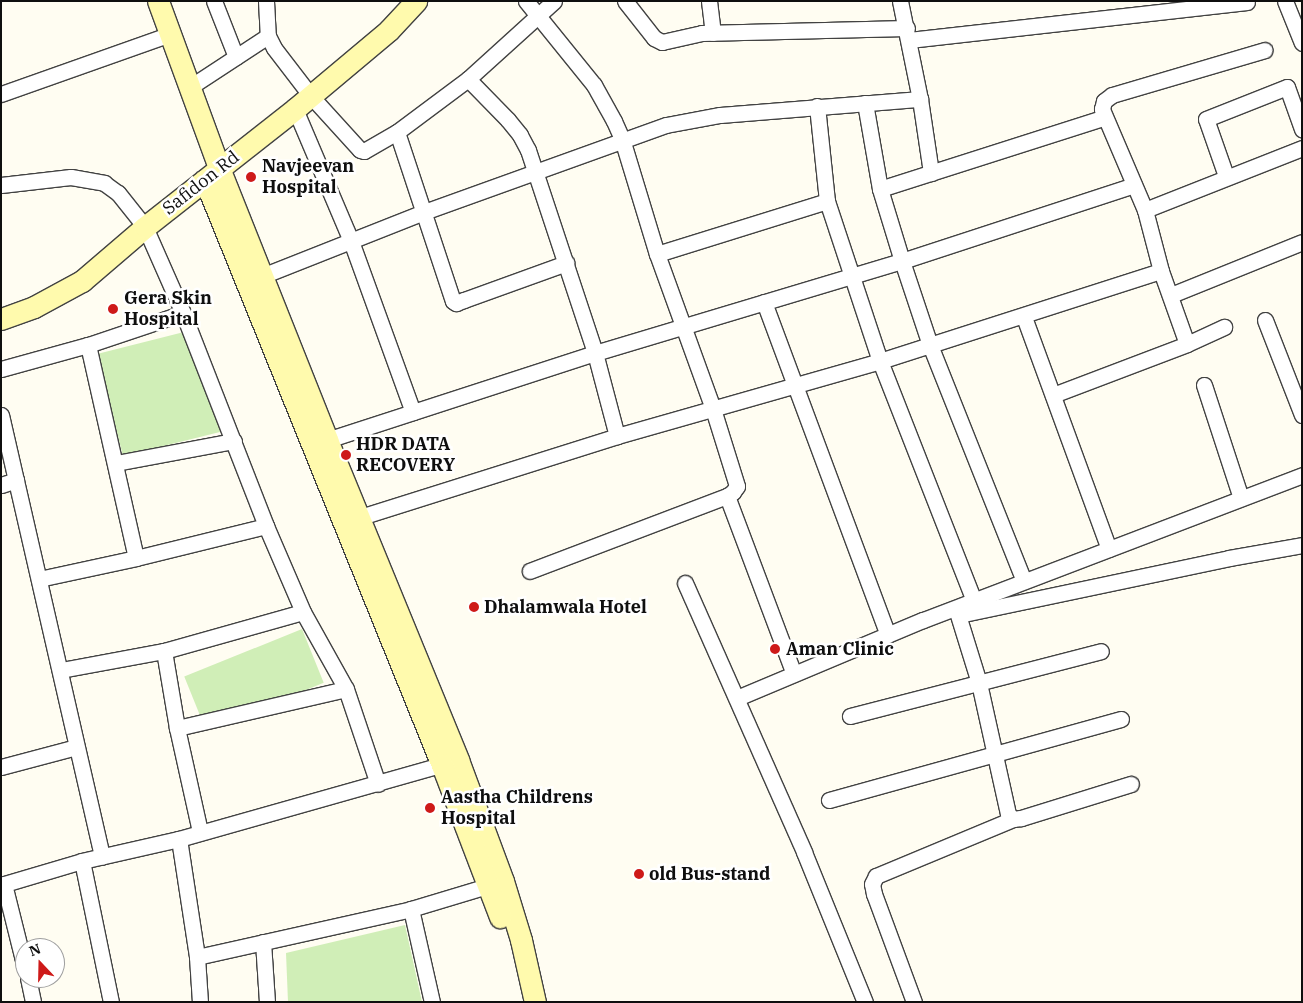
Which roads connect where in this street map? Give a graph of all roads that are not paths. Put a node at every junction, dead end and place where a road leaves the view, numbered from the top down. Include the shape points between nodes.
1 (158, 1) edge
2 (214, 1) edge
3 (266, 1) edge
4 (416, 1) edge
5 (432, 1) edge
6 (526, 1) edge
7 (554, 1) edge
8 (625, 1) edge
9 (709, 1) edge
10 (900, 1) edge
11 (1285, 1) edge
12 (1247, 2) edge
13 (537, 15) junction
14 (389, 30) junction
15 (713, 33) junction
16 (170, 34) junction
17 (908, 34) junction
18 (268, 36) junction
19 (1302, 43) edge
20 (1265, 50) dead end
21 (236, 57) junction
22 (468, 79) junction
23 (190, 87) junction
24 (1, 94) edge
25 (920, 99) junction
26 (303, 102) junction
27 (865, 103) junction
28 (817, 106) junction
29 (1105, 117) junction
30 (1302, 129) edge
31 (397, 132) junction
32 (622, 139) junction
33 (1302, 148) edge
34 (536, 172) junction
35 (931, 173) junction
36 (212, 174) junction
37 (1226, 176) junction
38 (1134, 185) junction
39 (1, 186) edge
40 (880, 190) junction
41 (827, 201) junction
42 (1145, 210) junction
43 (424, 212) junction
44 (145, 227) junction
45 (351, 241) junction
46 (1302, 242) edge
47 (657, 254) junction
48 (902, 260) junction
49 (566, 263) junction
50 (1162, 271) junction
51 (852, 275) junction
52 (262, 276) junction
53 (1171, 295) junction
54 (764, 302) junction
55 (183, 313) junction
56 (1024, 316) junction
57 (1, 319) edge
58 (1265, 320) dead end
59 (685, 327) junction
60 (1224, 327) dead end
61 (1187, 344) junction
62 (88, 345) junction
63 (930, 345) junction
64 (595, 353) junction
65 (880, 361) junction
66 (1, 369) edge
67 (1204, 385) dead end
68 (794, 386) junction
69 (1053, 395) junction
70 (713, 408) junction
71 (413, 412) junction
72 (1302, 415) edge
73 (1, 416) edge
74 (617, 436) junction
75 (327, 440) junction
76 (234, 441) junction
77 (116, 463) junction
78 (1302, 475) edge
79 (16, 480) junction
80 (1, 485) edge
81 (726, 496) junction
82 (1241, 498) junction
83 (350, 521) junction
84 (266, 526) junction
85 (1302, 545) edge
86 (1109, 549) junction
87 (136, 558) junction
88 (530, 571) dead end
89 (39, 579) junction
90 (1024, 581) junction
91 (685, 583) dead end
92 (974, 601) junction
93 (303, 612) junction
94 (958, 615) junction
95 (923, 620) junction
96 (888, 635) junction
97 (164, 651) junction
98 (1101, 651) dead end
99 (60, 670) junction
100 (794, 674) junction
101 (979, 684) junction
102 (346, 689) junction
103 (737, 698) junction
104 (850, 716) dead end
105 (1121, 720) dead end
106 (177, 728) junction
107 (76, 746) junction
108 (995, 753) junction
109 (450, 762) junction
110 (1, 767) edge
111 (378, 784) junction
112 (1130, 784) dead end
113 (829, 800) dead end
114 (1013, 819) junction
115 (200, 832) junction
116 (179, 839) junction
117 (102, 857) junction
118 (82, 861) junction
119 (496, 883) junction
120 (3, 885) edge
121 (411, 910) junction
122 (17, 938) edge
123 (263, 942) junction
124 (197, 957) junction
125 (30, 988) edge
126 (195, 1001) edge
127 (33, 1002) edge
128 (112, 1002) edge
129 (267, 1002) edge
130 (432, 1002) edge
131 (522, 1002) edge
132 (535, 1002) edge
133 (865, 1002) edge
134 (914, 1002) edge

1 - 16 street
2 - 21 street
3 - 18 street
4 - 14 street, Safidon Rd
5 - 14 street, Safidon Rd via 413,17
6 - 13 street
7 - 13 street
8 - 15 street via 657,41
9 - 15 street
10 - 17 street
11 - 19 street
12 - 17 street
13 - 22 street
13 - 32 street via 594,85
14 - 26 street, Safidon Rd
15 - 17 street
16 - 23 street
16 - 24 street
17 - 25 street
18 - 21 street
18 - 26 street
20 - 29 street via 1112,95 1104,101
21 - 23 street
22 - 31 street
22 - 34 street via 520,135
23 - 36 street
25 - 27 street
25 - 35 street
26 - 31 street via 360,150 370,148
26 - 36 street, Safidon Rd
26 - 45 street
27 - 28 street
27 - 40 street
28 - 32 street via 691,119
28 - 41 street
29 - 35 street
29 - 38 street
30 - 37 street via 1288,87 1206,119
31 - 43 street
32 - 34 street
32 - 47 street
33 - 37 street
34 - 43 street
34 - 49 street
35 - 40 street
36 - 44 street, Safidon Rd
36 - 52 street
36 - 83 street
37 - 42 street
38 - 42 street
38 - 48 street
39 - 44 street via 71,178 104,183 118,193
40 - 48 street
41 - 47 street
41 - 51 street
42 - 50 street
43 - 45 street
43 - 49 street via 446,284 456,303
44 - 55 street
44 - 57 street, Safidon Rd via 82,281 34,307
45 - 52 street
45 - 71 street
46 - 53 street
47 - 59 street
48 - 51 street
48 - 63 street
49 - 64 street
50 - 53 street
50 - 56 street
51 - 54 street
51 - 65 street
52 - 75 street
53 - 61 street
54 - 59 street
54 - 68 street
55 - 62 street
55 - 76 street
56 - 63 street
56 - 69 street
58 - 72 street
59 - 64 street
59 - 70 street
60 - 61 street
61 - 69 street
62 - 66 street
62 - 77 street
63 - 65 street
63 - 90 street
64 - 71 street
64 - 74 street
65 - 68 street
65 - 92 street
67 - 82 street
68 - 70 street
68 - 96 street
69 - 86 street
70 - 74 street
70 - 81 street via 736,479 733,492
71 - 75 street
73 - 79 street
74 - 83 street
75 - 83 street
76 - 77 street
76 - 84 street
77 - 87 street
78 - 82 street
79 - 80 street
79 - 89 street
81 - 88 street
81 - 100 street
82 - 86 street
83 - 109 street
84 - 87 street
84 - 93 street
85 - 94 street
86 - 90 street
87 - 89 street
89 - 99 street
90 - 92 street
91 - 103 street
92 - 95 street
93 - 97 street
93 - 102 street
94 - 95 street
94 - 101 street
95 - 96 street
96 - 100 street
97 - 99 street
97 - 106 street
98 - 101 street
99 - 107 street
100 - 103 street
101 - 104 street
101 - 108 street
102 - 106 street
102 - 111 street
103 - 133 street
105 - 108 street
106 - 115 street
107 - 110 street
107 - 117 street
108 - 113 street
108 - 114 street via 1006,809
109 - 111 street
109 - 119 street
111 - 115 street
112 - 114 street
114 - 134 street via 876,876 872,884 874,894
115 - 116 street
116 - 117 street
116 - 124 street
117 - 118 street
118 - 120 street
118 - 128 street
119 - 121 street
119 - 131 street
119 - 132 street via 521,940
120 - 122 street
121 - 123 street
121 - 130 street
123 - 124 street
123 - 129 street
124 - 126 street
125 - 127 street

